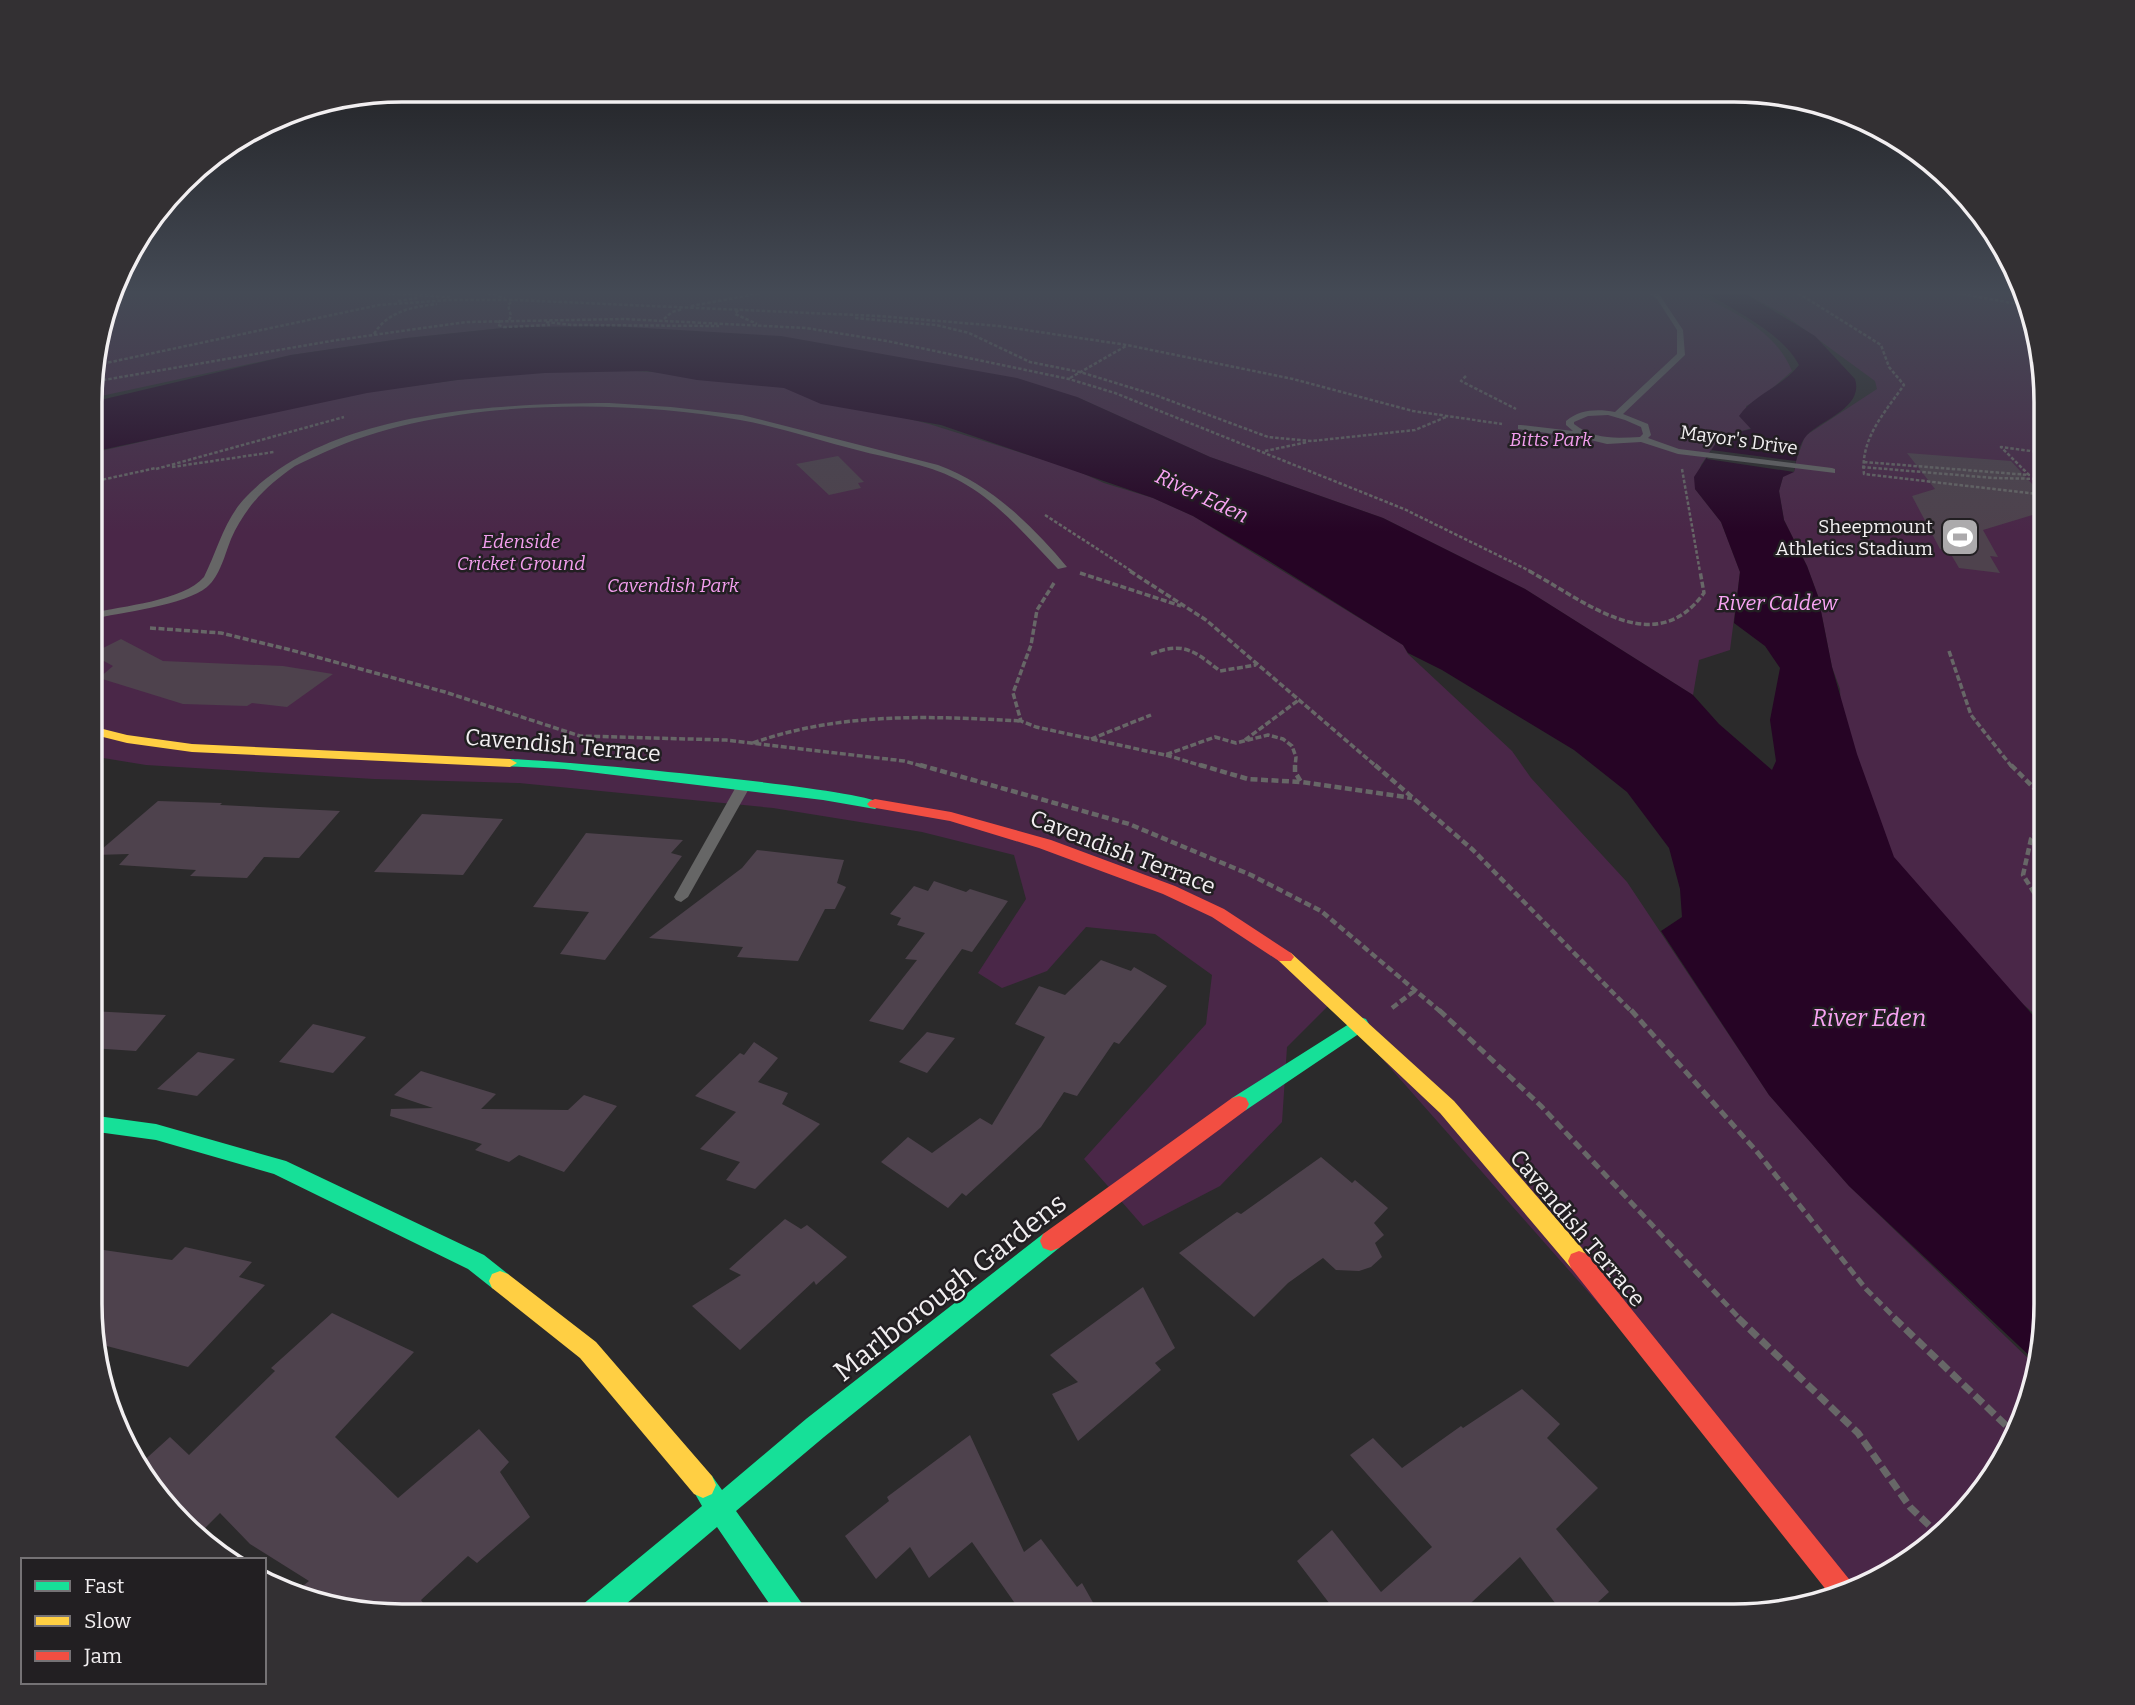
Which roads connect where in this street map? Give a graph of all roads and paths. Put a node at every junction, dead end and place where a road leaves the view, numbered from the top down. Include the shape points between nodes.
1 (147, 373) edge
2 (1038, 373) edge
3 (1079, 373) edge
4 (1082, 373) edge
5 (1265, 373) edge
6 (1662, 373) edge
7 (1893, 373) edge
8 (1466, 376) dead end
9 (1069, 379) junction
10 (102, 380) edge
11 (1525, 413) dead end
12 (355, 414) dead end
13 (1617, 415) junction
14 (1449, 416) junction
15 (1521, 427) joint
16 (1582, 435) junction
17 (1642, 439) junction
18 (1312, 441) junction
19 (1678, 451) junction
20 (2034, 451) edge
21 (274, 452) dead end
22 (1262, 452) junction
23 (1863, 464) junction
24 (156, 468) junction
25 (1832, 471) dead end
26 (2034, 479) edge
27 (102, 480) edge
28 (2034, 494) edge
29 (1045, 514) dead end
30 (1062, 567) junction
31 (1189, 608) junction
32 (102, 614) edge
33 (143, 627) dead end
34 (1949, 651) dead end
35 (1151, 654) dead end
36 (1257, 665) junction
37 (1300, 699) junction
38 (1151, 715) dead end
39 (1021, 721) junction
40 (102, 733) edge
41 (1091, 739) junction
42 (1244, 741) junction
43 (752, 744) junction
44 (1165, 755) junction
45 (1301, 782) junction
46 (744, 785) junction
47 (2034, 788) edge
48 (1413, 798) junction
49 (2034, 835) edge
50 (2034, 892) edge
51 (681, 897) dead end
52 (1360, 1024) junction
53 (102, 1125) edge
54 (2007, 1427) edge
55 (719, 1504) junction
56 (1932, 1528) edge
57 (1838, 1585) edge
58 (605, 1604) edge
59 (786, 1604) edge

1 - 10 path
2 - 9 path
3 - 9 path
4 - 18 path via 1268,437
5 - 14 path
6 - 13 lane
7 - 23 path via 1904,385 1868,439
8 - 11 path via 1461,381
9 - 22 path
12 - 24 path
13 - 16 lane, Mayor's Drive via 1575,417 1570,425
13 - 17 lane, Mayor's Drive via 1645,426 1647,435
14 - 15 path
14 - 18 path via 1415,429
15 - 16 lane, Mayor's Drive
16 - 17 lane, Mayor's Drive via 1607,441
17 - 19 lane, Mayor's Drive
18 - 22 path
19 - 22 path via 1704,593 1679,620 1651,625 1600,612 1449,530
19 - 25 lane, Mayor's Drive
20 - 23 path via 2001,447 2029,475
21 - 24 path
23 - 26 path
23 - 28 path via 1864,474
24 - 27 path
29 - 31 path
30 - 31 path
30 - 32 lane via 987,493 940,469 729,415 666,408 543,407 431,418 330,446 278,474 249,499 202,586 179,597
30 - 39 path via 1037,610 1031,645 1013,693
31 - 36 path
33 - 43 path via 221,633 280,647 445,692 580,736 687,737
34 - 47 path via 1971,715
35 - 36 path via 1171,646 1197,653 1220,671
36 - 37 path
37 - 42 path
37 - 48 path
38 - 41 path
39 - 41 path
39 - 43 path via 927,716 826,723
40 - 46 street, Cavendish Terrace via 192,748 564,765
41 - 44 path
42 - 44 path via 1230,743 1215,737
42 - 45 path via 1268,736 1283,739 1292,746
43 - 56 path via 904,761 1129,824 1251,875 1321,911 1417,989 1541,1106 1730,1310 1858,1433 1910,1507
44 - 45 path via 1238,778 1273,784
45 - 48 path
46 - 51 lane
46 - 52 street, Cavendish Terrace via 951,817 1045,844 1170,890 1218,913 1282,955
48 - 54 path via 1473,850 1592,969 1758,1153 1866,1289
49 - 50 path via 2023,875
52 - 55 street, Marlborough Gardens via 1095,1206
52 - 57 street, Cavendish Terrace via 1447,1107 1579,1261
53 - 55 street via 156,1132 279,1167 476,1262 588,1350
55 - 58 street, Marlborough Gardens
55 - 59 street

